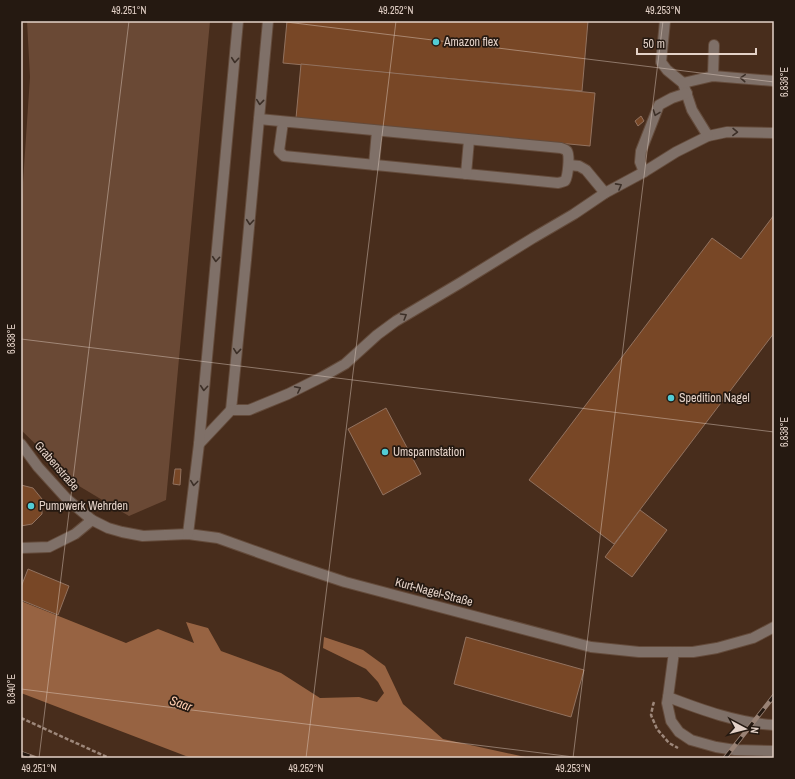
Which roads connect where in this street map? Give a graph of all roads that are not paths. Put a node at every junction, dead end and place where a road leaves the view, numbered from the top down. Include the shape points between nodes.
1 (238, 21) edge
2 (268, 21) edge
3 (665, 21) edge
4 (714, 45) dead end
5 (713, 76) junction
6 (774, 81) edge
7 (685, 88) junction
8 (259, 119) junction
9 (283, 122) junction
10 (377, 131) junction
11 (774, 133) edge
12 (708, 136) junction
13 (469, 140) junction
14 (374, 165) junction
15 (569, 165) junction
16 (644, 172) junction
17 (466, 174) junction
18 (605, 193) junction
19 (231, 410) junction
20 (21, 444) edge
21 (199, 444) junction
22 (92, 520) junction
23 (188, 534) junction
24 (21, 548) edge
25 (774, 627) edge
26 (674, 652) junction
27 (668, 697) junction
28 (774, 725) edge
29 (774, 751) edge

1 -> 21 street
2 -> 8 street
3 - 7 street via 661,62
4 - 5 street
6 -> 5 street
5 - 7 street
7 - 12 street via 692,110
7 -> 16 street via 659,105 641,151 640,162
8 - 9 street
8 -> 19 street
9 - 10 street
9 - 14 street via 279,151 284,156
10 - 13 street
10 - 14 street
12 -> 11 street via 727,132
12 - 16 street
13 - 15 street via 561,148 568,153
13 - 17 street
14 - 17 street
15 - 17 street via 565,180 558,183
15 - 18 street via 586,170
18 -> 16 street
19 -> 18 street via 248,410 288,394 345,364 396,320
19 - 21 street
20 - 22 street, Grabenstraße via 67,499
21 -> 23 street
22 - 23 street, Kurt-Nagel-Straße via 108,528 143,536
22 - 24 street via 75,534 49,547
23 - 26 street, Kurt-Nagel-Straße via 218,538 345,582 592,647 639,652
25 - 26 street, Kurt-Nagel-Straße via 753,638 717,648
26 - 27 street
27 - 28 street via 742,721
27 - 29 street via 671,721 678,732 691,740 735,750

